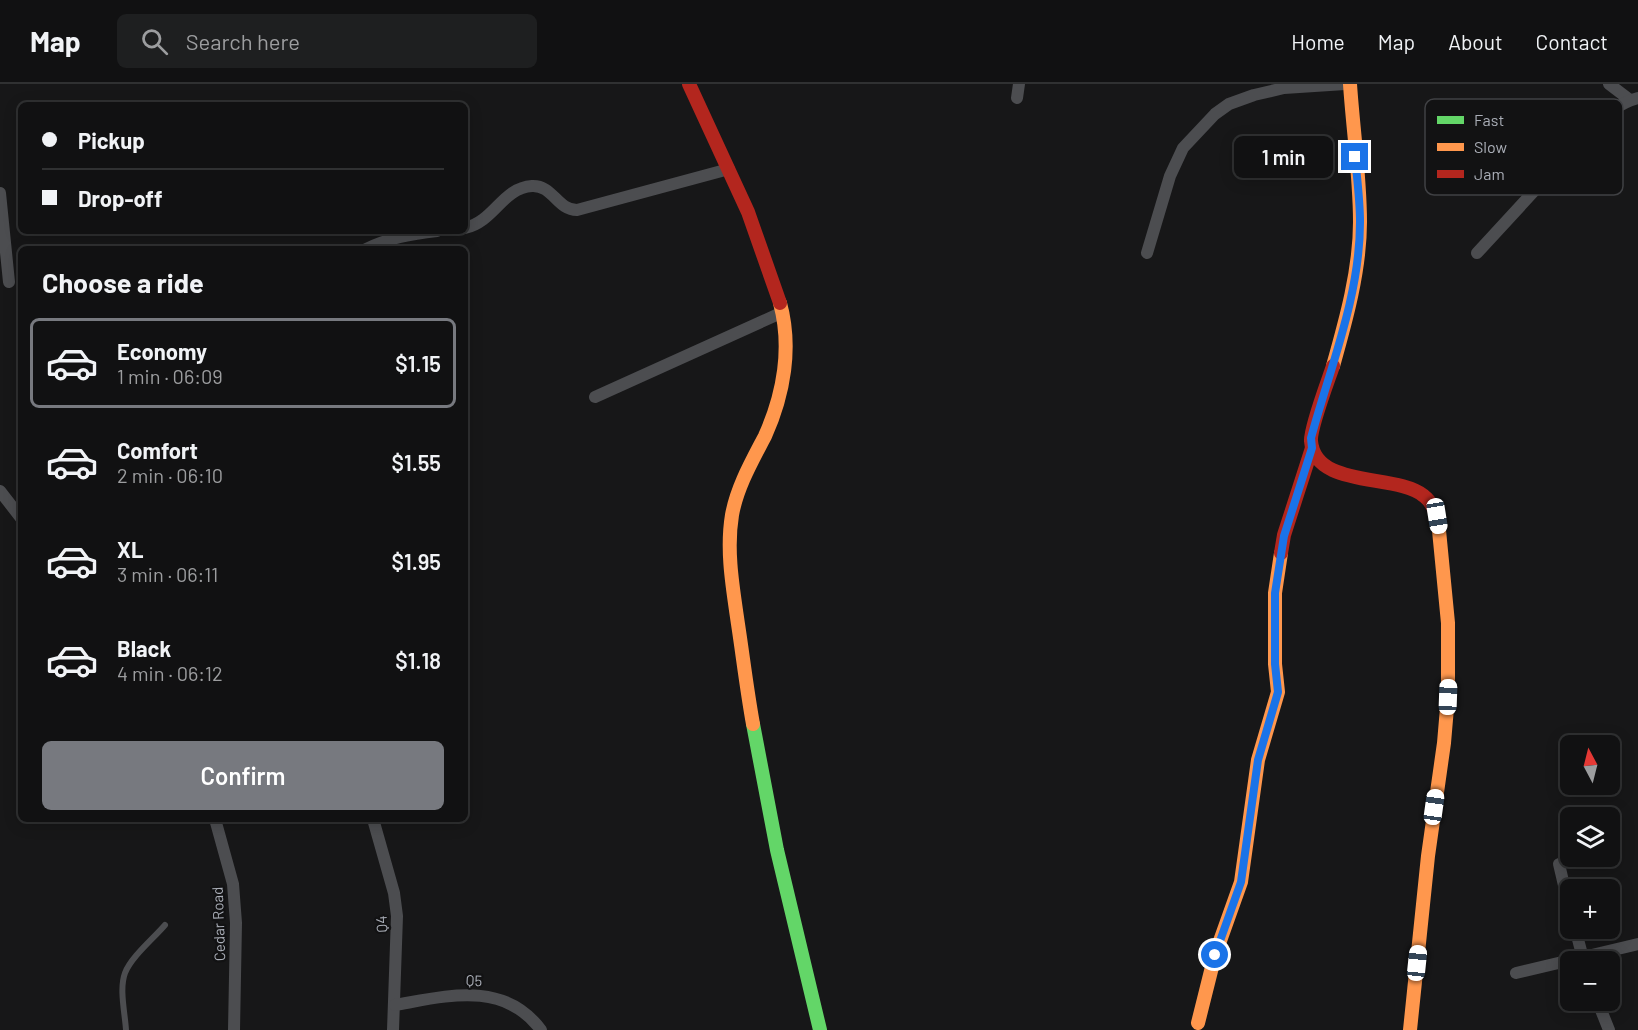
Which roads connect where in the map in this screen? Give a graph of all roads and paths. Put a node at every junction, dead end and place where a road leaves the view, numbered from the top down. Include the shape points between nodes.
1 (689, 84) edge
2 (1019, 84) edge
3 (1345, 84) edge
4 (1350, 84) edge
5 (1609, 84) edge
6 (1017, 98) dead end
7 (1634, 99) edge
8 (729, 170) junction
9 (0, 193) edge
10 (1530, 195) edge
11 (468, 227) edge
12 (417, 234) edge
13 (371, 246) edge
14 (1147, 253) dead end
15 (1477, 253) dead end
16 (9, 282) dead end
17 (783, 312) junction
18 (595, 397) dead end
19 (1312, 448) junction
20 (0, 491) edge
21 (18, 514) edge
22 (216, 822) edge
23 (375, 822) edge
24 (1559, 864) dead end
25 (1563, 879) edge
26 (165, 925) dead end
27 (1638, 945) edge
28 (1614, 951) edge
29 (1560, 964) edge
30 (1516, 973) dead end
31 (395, 1005) junction
32 (1601, 1011) edge
33 (1198, 1023) dead end
34 (126, 1030) edge
35 (234, 1030) edge
36 (393, 1030) edge
37 (541, 1030) edge
38 (820, 1030) edge
39 (1410, 1030) edge
40 (1609, 1030) edge

1 - 8 street
2 - 6 street
3 - 14 street via 1284,88 1229,104 1215,114 1183,148 1170,176
4 - 19 street via 1360,222 1356,266 1343,331 1311,438
5 - 7 street
8 - 11 street via 577,210 563,206 545,189 522,188 512,192 480,223
8 - 17 street via 754,227
9 - 16 street
10 - 15 street
12 - 13 street
17 - 18 street
17 - 38 street via 787,340 777,404 741,482 730,534 747,687 765,794 789,911
19 - 33 street via 1284,536 1275,593 1278,692 1258,760 1241,882 1215,955
19 - 39 street via 1327,468 1424,495 1437,516 1445,584 1447,714
20 - 21 street
22 - 35 street, Cedar Road via 233,884
23 - 31 street, Q4 via 398,916
24 - 25 street
26 - 34 lane via 124,974
27 - 28 street
29 - 30 street
31 - 36 street, Q4
31 - 37 street, Q5 via 474,994 510,1003 525,1012
32 - 40 street

